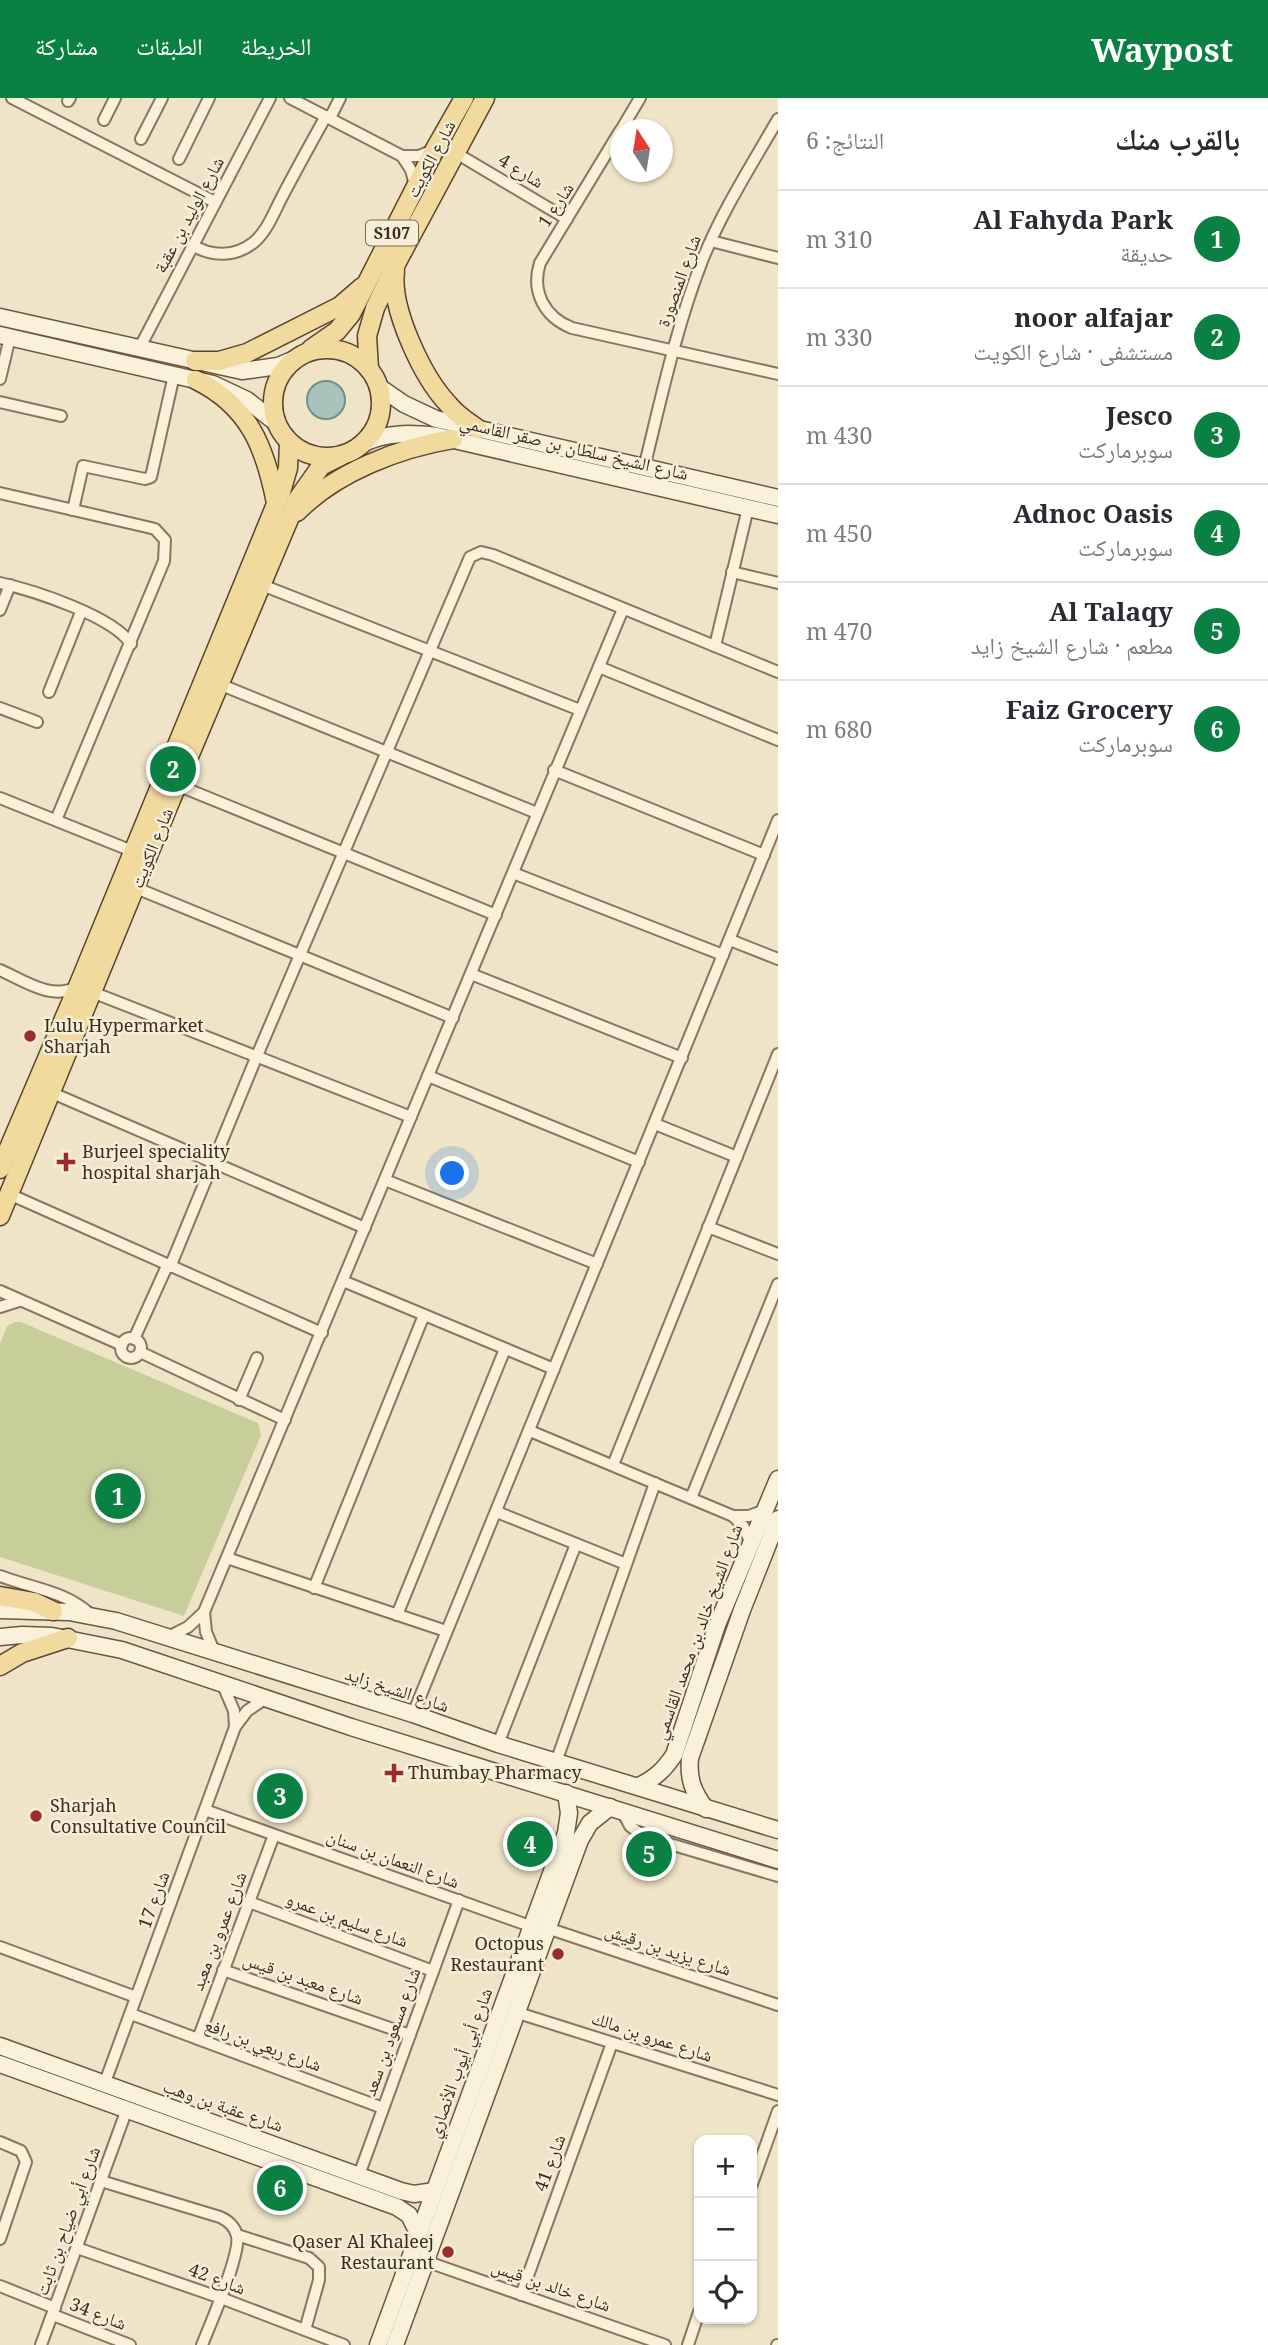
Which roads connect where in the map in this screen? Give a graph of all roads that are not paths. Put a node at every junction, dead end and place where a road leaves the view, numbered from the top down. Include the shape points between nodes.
1 (12, 98) edge
2 (115, 98) edge
3 (162, 98) edge
4 (209, 98) edge
5 (270, 98) edge
6 (290, 98) edge
7 (340, 98) edge
8 (464, 98) edge
9 (640, 98) edge
10 (479, 102) edge
11 (328, 117) junction
12 (628, 119) edge
13 (778, 119) edge
14 (104, 120) dead end
15 (141, 139) dead end
16 (610, 148) edge
17 (435, 149) junction
18 (456, 153) junction
19 (402, 156) junction
20 (179, 159) dead end
21 (416, 187) junction
22 (215, 202) junction
23 (568, 219) junction
24 (711, 241) junction
25 (192, 245) junction
26 (778, 258) edge
27 (397, 262) junction
28 (370, 276) junction
29 (0, 317) edge
30 (5, 336) edge
31 (139, 349) junction
32 (674, 350) junction
33 (299, 356) junction
34 (195, 361) junction
35 (369, 369) junction
36 (778, 374) edge
37 (174, 375) junction
38 (0, 379) edge
39 (196, 380) junction
40 (379, 386) junction
41 (0, 402) edge
42 (61, 416) dead end
43 (275, 422) junction
44 (478, 429) junction
45 (453, 439) junction
46 (289, 442) junction
47 (362, 444) junction
48 (341, 456) junction
49 (644, 468) junction
50 (0, 493) edge
51 (778, 498) edge
52 (276, 504) junction
53 (748, 508) junction
54 (73, 510) junction
55 (778, 515) edge
56 (289, 519) junction
57 (733, 572) junction
58 (778, 583) edge
59 (5, 584) edge
60 (262, 584) junction
61 (623, 609) junction
62 (0, 610) edge
63 (82, 612) junction
64 (131, 644) junction
65 (715, 646) junction
66 (429, 651) junction
67 (599, 667) junction
68 (778, 672) edge
69 (219, 684) junction
70 (49, 692) dead end
71 (0, 708) edge
72 (580, 710) junction
73 (37, 722) dead end
74 (778, 740) edge
75 (386, 752) junction
76 (554, 770) junction
77 (177, 785) junction
78 (0, 798) edge
79 (537, 813) junction
80 (778, 820) edge
81 (56, 821) junction
82 (132, 851) junction
83 (343, 853) junction
84 (764, 855) junction
85 (513, 873) junction
86 (136, 888) junction
87 (110, 906) junction
88 (496, 915) junction
89 (730, 940) junction
90 (111, 945) junction
91 (300, 955) junction
92 (723, 955) junction
93 (778, 959) edge
94 (0, 970) edge
95 (471, 974) junction
96 (85, 989) junction
97 (49, 991) junction
98 (64, 1017) junction
99 (453, 1018) junction
100 (778, 1054) edge
101 (256, 1058) junction
102 (682, 1058) junction
103 (428, 1076) junction
104 (50, 1092) junction
105 (411, 1117) junction
106 (655, 1124) junction
107 (737, 1157) junction
108 (639, 1161) junction
109 (213, 1162) junction
110 (0, 1169) edge
111 (386, 1180) junction
112 (9, 1194) junction
113 (0, 1216) edge
114 (708, 1227) junction
115 (365, 1228) junction
116 (778, 1254) edge
117 (597, 1264) junction
118 (168, 1266) junction
119 (343, 1282) junction
120 (778, 1284) edge
121 (0, 1292) edge
122 (19, 1301) junction
123 (0, 1307) edge
124 (424, 1315) junction
125 (322, 1333) junction
126 (134, 1339) junction
127 (122, 1345) junction
128 (505, 1349) junction
129 (140, 1352) junction
130 (257, 1358) dead end
131 (554, 1369) junction
132 (239, 1400) junction
133 (285, 1420) junction
134 (530, 1431) junction
135 (613, 1465) junction
136 (778, 1479) edge
137 (654, 1483) junction
138 (691, 1498) junction
139 (497, 1512) junction
140 (771, 1515) edge
141 (733, 1516) junction
142 (750, 1542) junction
143 (576, 1544) junction
144 (227, 1558) junction
145 (626, 1564) junction
146 (0, 1576) edge
147 (314, 1588) junction
148 (0, 1596) edge
149 (0, 1610) edge
150 (53, 1611) junction
151 (204, 1612) junction
152 (91, 1615) junction
153 (397, 1615) junction
154 (446, 1631) junction
155 (168, 1636) junction
156 (0, 1637) edge
157 (68, 1639) junction
158 (214, 1651) junction
159 (708, 1654) junction
160 (0, 1666) edge
161 (223, 1685) junction
162 (714, 1688) junction
163 (266, 1698) junction
164 (413, 1714) junction
165 (235, 1727) junction
166 (351, 1727) junction
167 (692, 1727) junction
168 (498, 1744) junction
169 (365, 1745) dead end
170 (556, 1762) junction
171 (639, 1786) junction
172 (566, 1793) junction
173 (706, 1808) junction
174 (616, 1809) junction
175 (205, 1810) junction
176 (778, 1830) edge
177 (274, 1835) junction
178 (565, 1857) junction
179 (778, 1860) edge
180 (778, 1876) edge
181 (459, 1900) junction
182 (249, 1902) junction
183 (530, 1926) junction
184 (547, 1928) junction
185 (0, 1947) edge
186 (223, 1970) junction
187 (433, 1971) junction
188 (136, 1997) junction
189 (778, 2005) edge
190 (515, 2012) junction
191 (131, 2014) junction
192 (410, 2035) junction
193 (198, 2039) junction
194 (612, 2043) junction
195 (0, 2046) edge
196 (0, 2064) edge
197 (104, 2085) junction
198 (778, 2095) edge
199 (383, 2108) junction
200 (127, 2109) junction
201 (778, 2111) edge
202 (0, 2142) edge
203 (314, 2158) junction
204 (290, 2168) junction
205 (757, 2170) edge
206 (359, 2175) junction
207 (101, 2181) junction
208 (435, 2191) junction
209 (418, 2233) junction
210 (237, 2235) junction
211 (0, 2239) edge
212 (77, 2248) junction
213 (425, 2261) junction
214 (0, 2286) edge
215 (521, 2295) junction
216 (220, 2298) junction
217 (54, 2311) junction
218 (695, 2324) edge
219 (305, 2330) junction
220 (123, 2344) edge
221 (41, 2345) edge
222 (202, 2345) edge
223 (344, 2345) edge
224 (378, 2345) edge
225 (395, 2345) edge
226 (665, 2345) edge
227 (688, 2345) edge

1 - 22 street
2 - 14 street
3 - 15 street
4 - 20 street
5 - 22 street, شارع الوليد بن عقبة
6 - 11 street
7 - 11 street
8 - 17 main road, شارع الكويت / S107
9 - 12 street, شارع 1
10 - 18 main road, شارع الكويت / S107
11 - 19 street
11 - 25 street via 254,242 223,254
13 - 24 street, شارع المنصورة
16 - 23 street, شارع 1
17 - 19 street via 419,156
17 - 21 main road, شارع الكويت / S107
18 - 23 street, شارع 4
18 - 27 main road, شارع الكويت / S107
19 - 21 street
21 - 28 main road, شارع الكويت / S107
22 - 25 street, شارع الوليد بن عقبة
23 - 32 street, شارع 1 via 538,269 541,302 550,316 572,328
24 - 26 street
24 - 32 street, شارع المنصورة
25 - 31 street, شارع الوليد بن عقبة
27 - 35 main road, شارع الكويت / S107 via 369,325
27 - 44 main road via 397,305 428,375 449,406
28 - 33 main road, شارع الكويت / S107 via 345,323
28 - 34 main road via 340,306 247,353 219,361
29 - 31 main road
30 - 37 main road
30 - 38 street
31 - 34 main road
32 - 36 street
32 - 49 street, شارع المنصورة
33 - 34 main road via 269,368 242,371
33 - 35 main road via 332,349 359,359
33 - 43 main road via 282,371 275,387
35 - 40 main road
37 - 39 main road
37 - 54 street via 151,477 145,480 83,466
39 - 43 main road via 247,400
39 - 52 main road via 223,396 244,417 264,456
40 - 44 main road, شارع الشيخ سلطان بن صقر القاسمي via 419,413
40 - 47 main road via 379,417
41 - 42 street
43 - 46 main road
44 - 49 main road, شارع الشيخ سلطان بن صقر القاسمي
45 - 47 main road, شارع الشيخ سلطان بن صقر القاسمي via 398,434
45 - 53 main road, شارع الشيخ سلطان بن صقر القاسمي
45 - 56 main road via 376,462 325,488
46 - 48 main road via 304,453
46 - 52 main road, شارع الكويت via 288,468
47 - 48 main road
48 - 56 main road, شارع الكويت via 321,466
49 - 51 main road, شارع الشيخ سلطان بن صقر القاسمي
50 - 54 street
52 - 82 main road, شارع الكويت
53 - 55 main road, شارع الشيخ سلطان بن صقر القاسمي
53 - 57 street
54 - 64 street via 155,529 165,540 164,561
56 - 60 main road, شارع الكويت
57 - 58 street
57 - 65 street
59 - 62 street
59 - 63 street
60 - 66 street
60 - 69 main road, شارع الكويت
61 - 65 street
61 - 66 street via 493,555 475,553
61 - 67 street
63 - 64 street via 115,628
63 - 70 street
64 - 81 street
65 - 68 street
66 - 72 street
66 - 75 street
67 - 72 street
67 - 74 street
69 - 75 street
69 - 77 main road, شارع الكويت
71 - 73 street
72 - 76 street
75 - 79 street
75 - 83 street
76 - 79 street
76 - 84 street
77 - 83 street
77 - 86 main road, شارع الكويت
78 - 81 street
79 - 85 street
80 - 84 street
81 - 82 street
82 - 87 main road, شارع الكويت
83 - 88 street
83 - 91 street
84 - 89 street
85 - 88 street
85 - 92 street
86 - 90 main road, شارع الكويت
86 - 91 street
87 - 90 main road via 117,903 120,907
87 - 96 main road, شارع الكويت
88 - 95 street
89 - 92 street
89 - 93 street
90 - 96 main road, شارع الكويت
91 - 99 street
91 - 101 street
92 - 102 street
94 - 97 street
95 - 99 street
95 - 102 street
96 - 97 street
96 - 98 main road, شارع الكويت
96 - 101 street
96 - 104 main road, شارع الكويت
97 - 98 street
98 - 110 main road, شارع الكويت
99 - 103 street
100 - 107 street
101 - 105 street
101 - 109 street
102 - 106 street
103 - 105 street
103 - 108 street
104 - 109 street
104 - 112 main road, شارع الكويت
105 - 111 street
106 - 107 street
106 - 108 street
107 - 114 street
108 - 117 street
109 - 115 street
109 - 118 street
111 - 115 street
111 - 117 street
112 - 113 main road, شارع الكويت
112 - 118 street
114 - 116 street
114 - 135 street
115 - 119 street
117 - 131 street
118 - 125 street
118 - 126 street
119 - 124 street
119 - 125 street
120 - 138 street
121 - 122 street
122 - 123 street
122 - 127 street
124 - 128 street
124 - 147 street
125 - 133 street
126 - 127 street
126 - 129 street
127 - 129 street via 126,1356
128 - 131 street
128 - 153 street
129 - 132 street
130 - 132 street
131 - 134 street
132 - 133 street
133 - 144 street
134 - 135 street
134 - 139 street
135 - 137 street
136 - 140 main road, شارع الشيخ خالد بن محمد القاسمي
137 - 138 street
137 - 145 street
138 - 141 street
139 - 143 street
139 - 154 street
140 - 141 street
140 - 142 main road, شارع الشيخ خالد بن محمد القاسمي
140 - 162 main road, شارع الشيخ خالد بن محمد القاسمي
141 - 142 street
142 - 159 main road, شارع الشيخ خالد بن محمد القاسمي
143 - 145 street
143 - 168 street
144 - 147 street
144 - 151 street
145 - 170 street
146 - 152 street via 63,1596
147 - 153 street
148 - 150 main road
149 - 150 main road, شارع الشيخ زايد
150 - 152 main road, شارع الشيخ زايد
151 - 155 street via 188,1627
151 - 158 street
152 - 155 main road, شارع الشيخ زايد
153 - 154 street
154 - 164 street
155 - 158 main road, شارع الشيخ زايد
156 - 157 main road
157 - 160 main road via 22,1653
157 - 161 main road via 121,1650
158 - 164 main road, شارع الشيخ زايد
159 - 162 main road via 703,1683 707,1689
159 - 167 main road, شارع الشيخ خالد بن محمد القاسمي
161 - 163 main road
161 - 165 street
162 - 167 main road, شارع الشيخ خالد بن محمد القاسمي
163 - 165 street, شارع 17
163 - 166 main road
164 - 168 main road, شارع الشيخ زايد
165 - 175 street, شارع 17
166 - 169 main road
166 - 172 main road
167 - 171 main road, شارع الشيخ خالد بن محمد القاسمي via 666,1768
167 - 173 main road, شارع الشيخ خالد بن محمد القاسمي via 689,1771 696,1796
168 - 170 main road, شارع الشيخ زايد
170 - 171 main road, شارع الشيخ زايد
171 - 173 main road, شارع الشيخ زايد
172 - 174 main road
172 - 178 main road, شارع أبي أيوب الأنصاري
173 - 176 main road, شارع الشيخ زايد
174 - 178 main road, شارع أبي أيوب الأنصاري via 597,1816
174 - 179 main road
174 - 180 street via 643,1836
175 - 177 street, شارع النعمان بن سنان
175 - 188 street, شارع 17
177 - 181 street, شارع النعمان بن سنان
177 - 182 street, شارع عمرو بن معبد
178 - 183 main road, شارع أبي أيوب الأنصاري
178 - 184 main road, شارع أبي أيوب الأنصاري
181 - 183 street, شارع النعمان بن سنان
181 - 187 street, شارع مسعود بن سعد
182 - 186 street, شارع عمرو بن معبد
182 - 187 street, شارع سليم بن عمرو
183 - 208 main road, شارع أبي أيوب الأنصاري
184 - 189 street, شارع يزيد بن رقيش
184 - 190 main road, شارع أبي أيوب الأنصاري
185 - 188 street
186 - 192 street, شارع معبد بن قيس
186 - 193 street, شارع عمرو بن معبد
187 - 192 street, شارع مسعود بن سعد
188 - 191 street, شارع 17
190 - 194 street, شارع عمرو بن مالك
190 - 213 main road, شارع أبي أيوب الأنصاري
191 - 193 street, شارع ربعي بن رافع
191 - 197 street, شارع 17
192 - 199 street, شارع مسعود بن سعد
193 - 199 street, شارع ربعي بن رافع
194 - 198 street, شارع عمرو بن مالك
194 - 215 street, شارع 41
195 - 197 main road, شارع عقبة بن وهب
196 - 200 main road, شارع عقبة بن وهب
197 - 203 main road, شارع عقبة بن وهب
199 - 206 street, شارع مسعود بن سعد
200 - 204 main road, شارع عقبة بن وهب
200 - 207 street, شارع أبي ضياح بن ثابت
201 - 205 street
202 - 211 street via 21,2151 26,2162
203 - 204 main road via 309,2166
203 - 206 main road, شارع عقبة بن وهب
204 - 209 main road, شارع عقبة بن وهب via 404,2210
206 - 208 main road, شارع عقبة بن وهب via 408,2193
207 - 210 street via 220,2217
207 - 212 street, شارع أبي ضياح بن ثابت
208 - 209 main road, شارع أبي أيوب الأنصاري
209 - 224 main road, شارع أبي أيوب الأنصاري
210 - 216 street
210 - 219 street via 315,2261 320,2280
212 - 216 street, شارع 42
212 - 217 street, شارع أبي ضياح بن ثابت
213 - 215 street, شارع خالد بن قيس
213 - 225 main road, شارع أبي أيوب الأنصاري
214 - 217 street, شارع 34
215 - 226 street, شارع خالد بن قيس
216 - 219 street, شارع 42
216 - 222 street
217 - 220 street, شارع 34
217 - 221 street, شارع أبي ضياح بن ثابت
218 - 227 street
219 - 223 street, شارع 42

